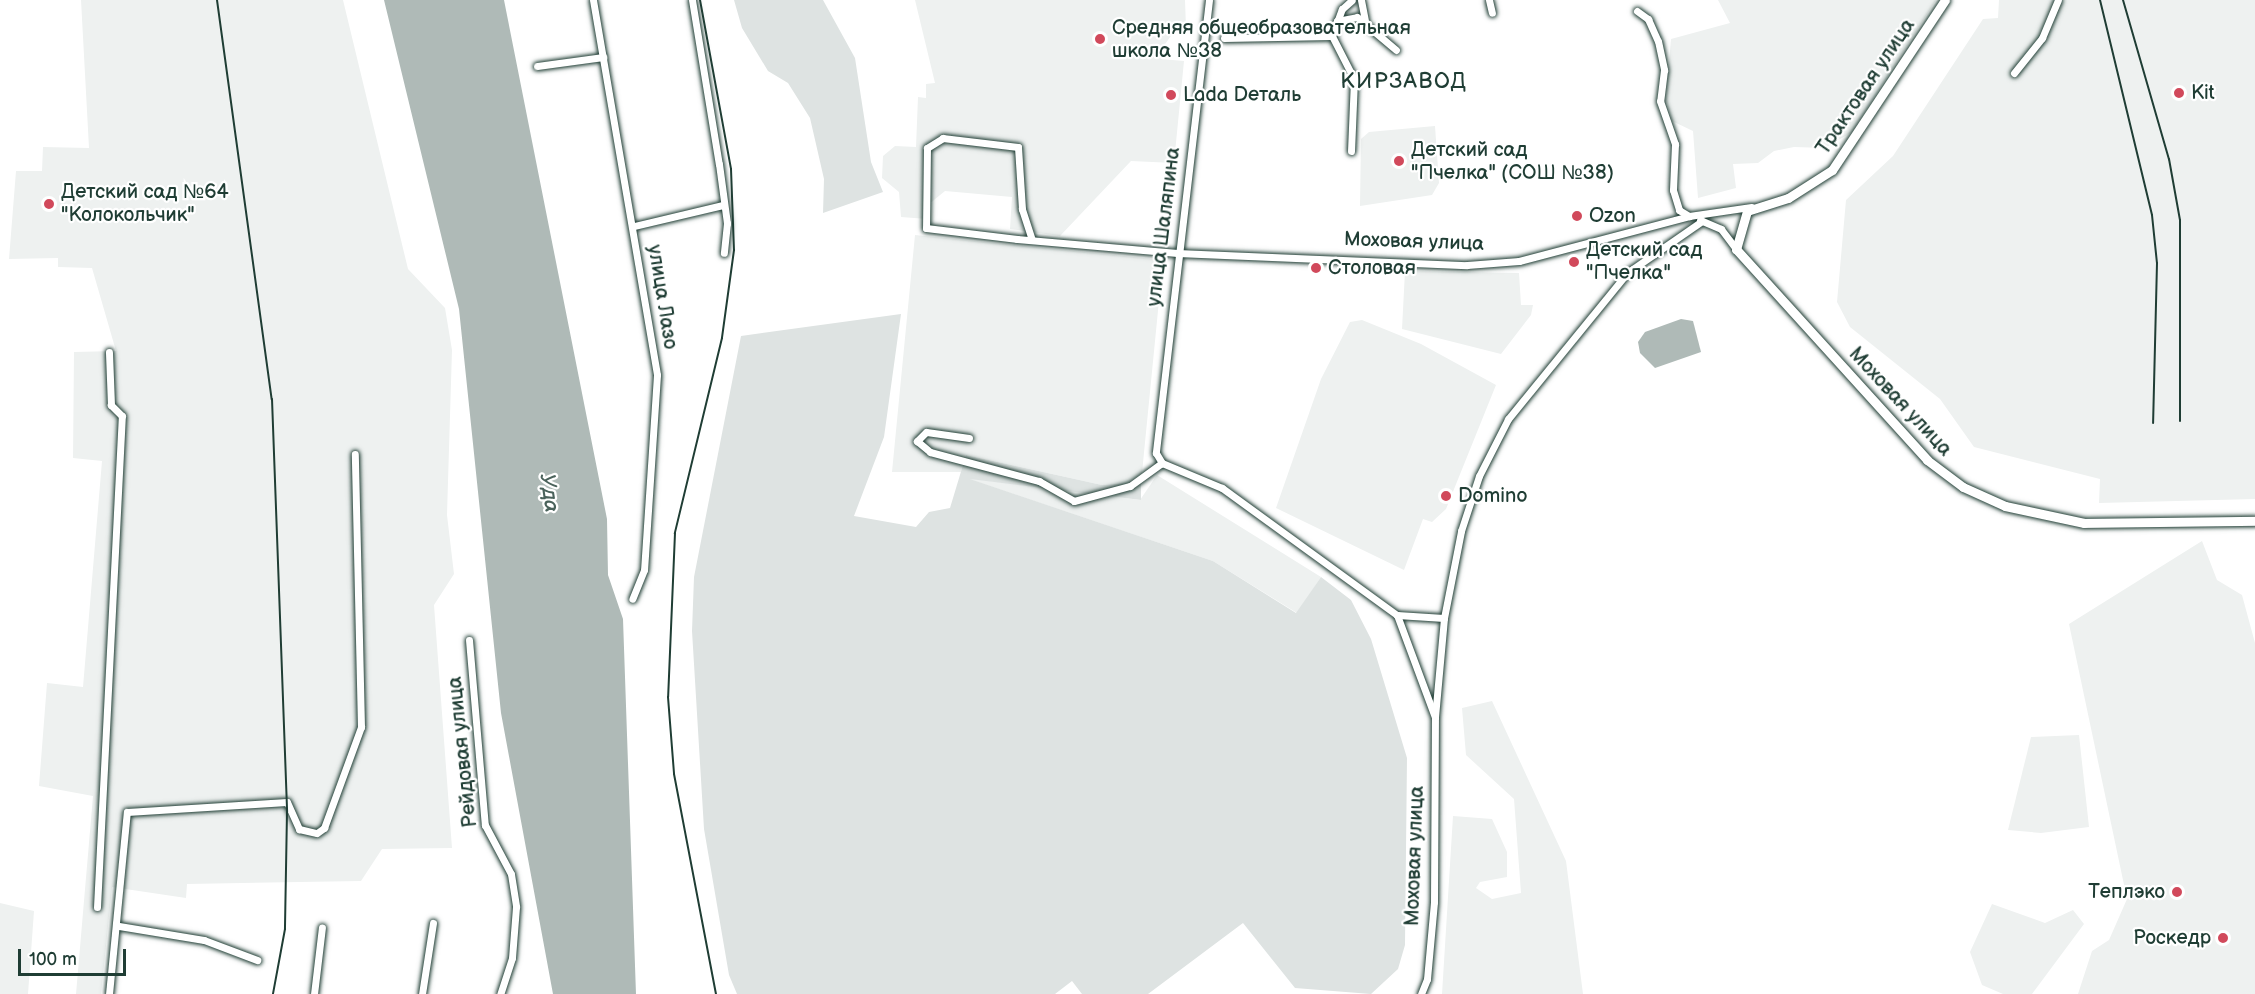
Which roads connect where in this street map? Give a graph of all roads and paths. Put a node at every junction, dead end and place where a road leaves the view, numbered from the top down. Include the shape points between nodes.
1 (593, 0) edge
2 (692, 0) edge
3 (1209, 0) edge
4 (1352, 0) edge
5 (1361, 0) edge
6 (1490, 0) edge
7 (1945, 0) edge
8 (2058, 0) edge
9 (1637, 11) dead end
10 (1492, 13) dead end
11 (1365, 21) junction
12 (1332, 36) junction
13 (1224, 38) dead end
14 (1396, 50) dead end
15 (603, 57) junction
16 (537, 66) dead end
17 (2014, 73) dead end
18 (1351, 152) dead end
19 (723, 205) junction
20 (1753, 207) junction
21 (1689, 216) junction
22 (1702, 221) junction
23 (634, 226) junction
24 (1032, 240) junction
25 (1736, 249) junction
26 (724, 253) dead end
27 (1177, 253) junction
28 (110, 352) dead end
29 (969, 438) dead end
30 (354, 454) dead end
31 (1160, 460) junction
32 (2255, 521) edge
33 (632, 599) dead end
34 (1397, 615) junction
35 (1444, 618) junction
36 (469, 640) dead end
37 (1435, 717) junction
38 (97, 907) dead end
39 (433, 923) dead end
40 (119, 926) junction
41 (322, 927) dead end
42 (257, 960) dead end
43 (109, 994) edge
44 (314, 994) edge
45 (422, 994) edge
46 (500, 994) edge
47 (1420, 994) edge

1 - 15 street, улица Лазо
2 - 19 street
3 - 27 street, улица Шаляпина
4 - 12 street via 1342,9
5 - 11 street
6 - 10 street
7 - 20 main road, Трактовая улица via 1832,170 1788,198
8 - 17 street via 2042,38
9 - 21 street via 1648,19 1658,41 1664,70 1660,101 1675,144 1673,190 1679,210
11 - 12 street via 1346,17 1337,21
11 - 14 street
12 - 13 street
12 - 18 street via 1354,79
15 - 16 street
15 - 23 street, улица Лазо
19 - 23 street
19 - 26 street
20 - 21 street, Моховая улица
20 - 25 main road via 1743,216
21 - 22 street
21 - 27 street, Моховая улица via 1519,261 1467,265
22 - 25 street via 1722,229
22 - 35 street, Моховая улица via 1627,273 1508,419 1479,476 1461,531
23 - 33 street, улица Лазо via 657,410 644,570
24 - 24 street, Моховая улица via 1022,209 1018,147 943,138 925,151 926,228
24 - 27 street, Моховая улица
25 - 32 main road, Моховая улица via 1927,460 1963,487 2005,506 2084,523
27 - 31 street, улица Шаляпина
28 - 38 street via 111,405 122,416
29 - 31 street via 926,432 917,441 930,452 1039,481 1074,501 1130,486
30 - 40 street via 361,727 321,833 296,827 286,802 127,812
31 - 34 street via 1222,488
34 - 35 street
34 - 37 street
35 - 37 street, Моховая улица
36 - 46 street, Рейдовая улица via 485,825 511,874 516,907 512,958
37 - 47 street, Моховая улица via 1434,902 1427,979
39 - 45 street
40 - 42 street via 204,940
40 - 43 street
41 - 44 street

